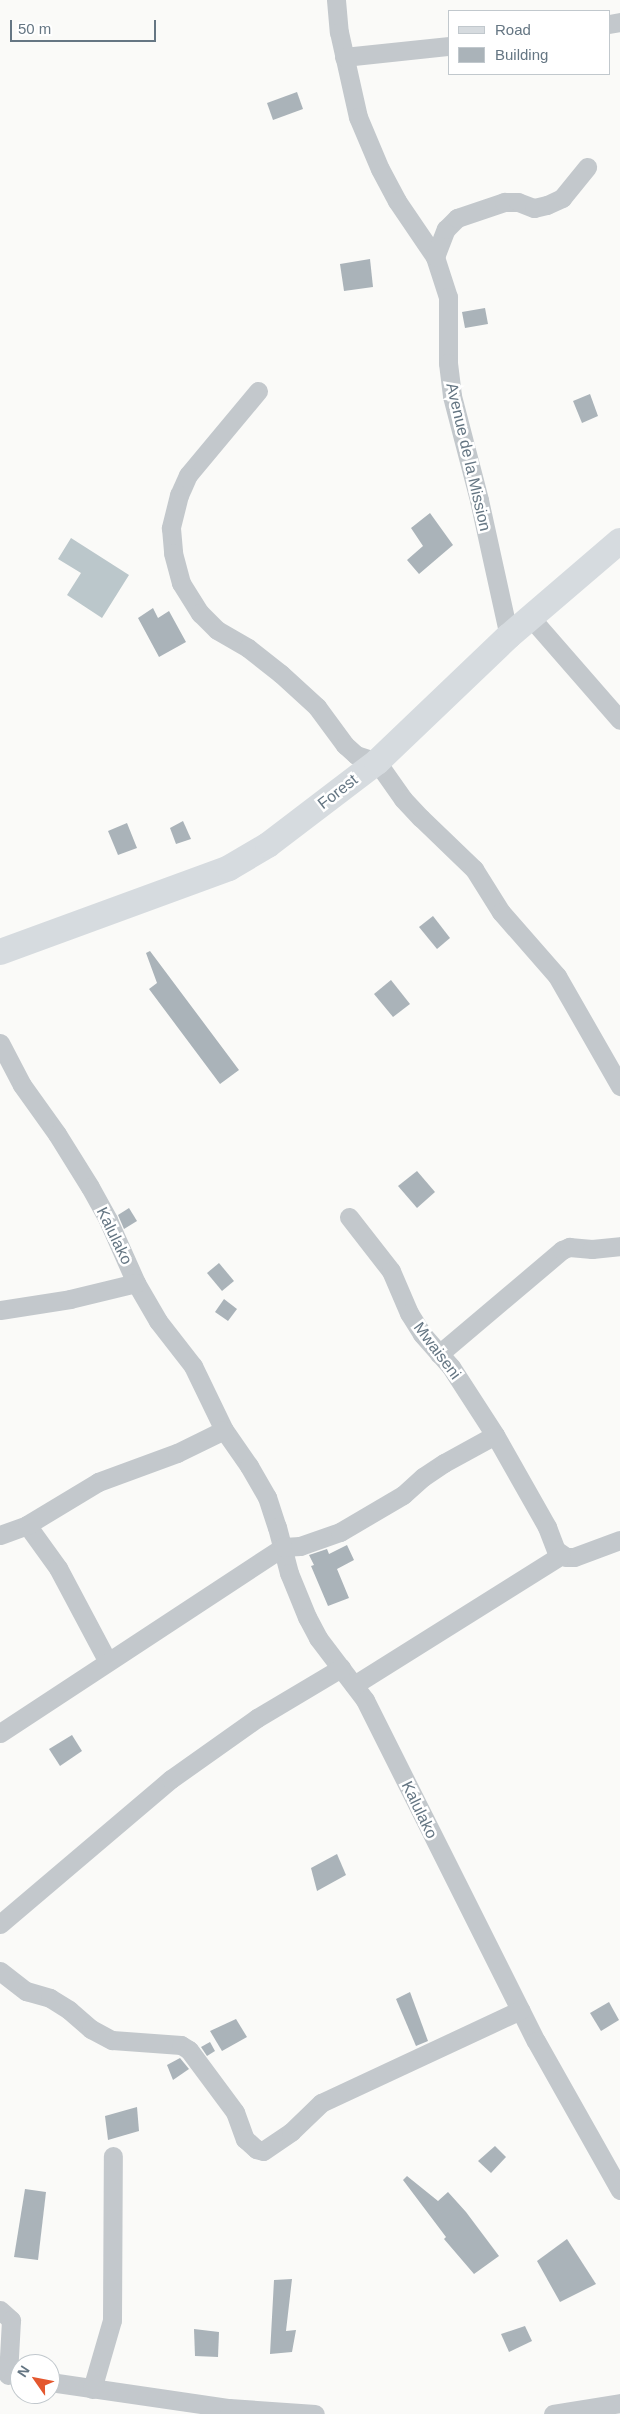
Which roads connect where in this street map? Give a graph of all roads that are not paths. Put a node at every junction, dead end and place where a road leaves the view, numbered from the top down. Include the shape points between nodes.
1 (336, 0) edge
2 (448, 46) edge
3 (344, 57) junction
4 (587, 166) dead end
5 (435, 257) junction
6 (258, 392) dead end
7 (620, 541) edge
8 (531, 618) junction
9 (509, 636) junction
10 (620, 720) edge
11 (377, 762) junction
12 (0, 952) edge
13 (0, 1043) edge
14 (620, 1086) edge
15 (349, 1217) dead end
16 (620, 1246) edge
17 (136, 1283) junction
18 (0, 1310) edge
19 (440, 1354) junction
20 (224, 1430) junction
21 (495, 1435) junction
22 (26, 1525) junction
23 (0, 1536) edge
24 (620, 1540) edge
25 (283, 1547) junction
26 (561, 1554) junction
27 (108, 1662) junction
28 (341, 1668) junction
29 (354, 1685) junction
30 (0, 1733) edge
31 (0, 1924) edge
32 (0, 1971) edge
33 (520, 2010) junction
34 (113, 2156) dead end
35 (620, 2190) edge
36 (0, 2310) edge
37 (9, 2375) edge
38 (60, 2384) edge
39 (92, 2389) junction
40 (620, 2404) edge
41 (315, 2414) edge
42 (553, 2414) edge

1 - 3 street, Avenue de la Mission
2 - 3 street
3 - 5 street, Avenue de la Mission via 358,117 380,168 397,201
4 - 5 street via 562,198 547,205 534,208 518,202 504,202 457,218 446,229
5 - 9 street, Avenue de la Mission via 448,297 448,363 452,396
6 - 11 street via 188,475 179,496 171,528 173,553 182,583 200,612 217,630 248,648 281,674 317,707 356,755
7 - 8 street, Forest
8 - 9 street, Forest
8 - 10 street
9 - 11 street, Forest
11 - 12 street, Forest via 302,821 229,868
11 - 14 street via 415,812 474,869 501,912 547,962
13 - 17 street, Kalulako via 22,1085 90,1187
15 - 19 street, Mwaiseni via 390,1271 409,1313
16 - 19 street via 568,1247 562,1250
17 - 18 street via 70,1299
17 - 20 street, Kalulako via 158,1321 193,1366
19 - 21 street, Mwaiseni
20 - 22 street via 177,1453 98,1482
20 - 25 street, Kalulako via 266,1497
21 - 25 street via 444,1463 403,1494 340,1532 300,1546
21 - 26 street, Mwaiseni via 552,1543
22 - 23 street
22 - 27 street via 58,1568
24 - 26 street via 574,1556
25 - 27 street
25 - 28 street, Kalulako via 288,1573 307,1617
26 - 29 street
27 - 30 street
28 - 29 street, Kalulako
28 - 31 street via 257,1718 171,1779
29 - 33 street, Kalulako via 365,1700
32 - 33 street via 26,1991 50,1998 91,2029 112,2040 181,2045 189,2050 235,2112 245,2139 263,2151 291,2132 321,2103
33 - 35 street, Kalulako
34 - 39 street via 112,2320
36 - 37 street via 11,2320
38 - 39 street
39 - 41 street via 230,2408
40 - 42 street

